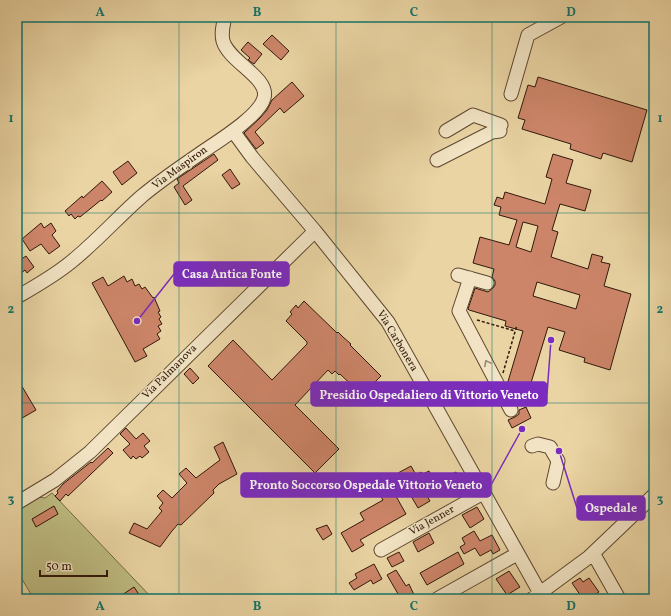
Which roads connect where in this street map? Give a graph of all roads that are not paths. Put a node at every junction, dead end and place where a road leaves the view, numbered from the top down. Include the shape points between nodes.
1 (225, 17) edge
2 (561, 17) edge
3 (511, 94) dead end
4 (233, 131) junction
5 (446, 131) dead end
6 (437, 160) dead end
7 (314, 231) junction
8 (487, 283) dead end
9 (17, 297) edge
10 (512, 410) dead end
11 (532, 446) dead end
12 (553, 484) dead end
13 (483, 493) junction
14 (654, 496) edge
15 (17, 503) edge
16 (380, 550) dead end
17 (594, 553) junction
18 (517, 554) junction
19 (535, 597) edge
20 (437, 599) edge
21 (619, 599) edge

1 - 4 street, Via Maspiron via 222,37 227,49 261,82 265,91 258,108
2 - 3 street via 528,35
4 - 7 street, Via Carbonera
4 - 9 street, Via Maspiron via 158,183 70,262 42,283
5 - 6 street via 474,115 501,128
7 - 13 street, Via Carbonera via 388,322
7 - 15 street, Via Palmanova via 90,452 55,480
10 -> 8 street via 459,311 464,276
11 - 12 street via 538,444 550,447 558,461
13 - 16 street, Via Jenner
13 - 18 street, Via Carbonera
14 - 17 street
17 - 19 street
17 - 21 street
18 - 19 street, Via Carbonera
18 - 20 street

